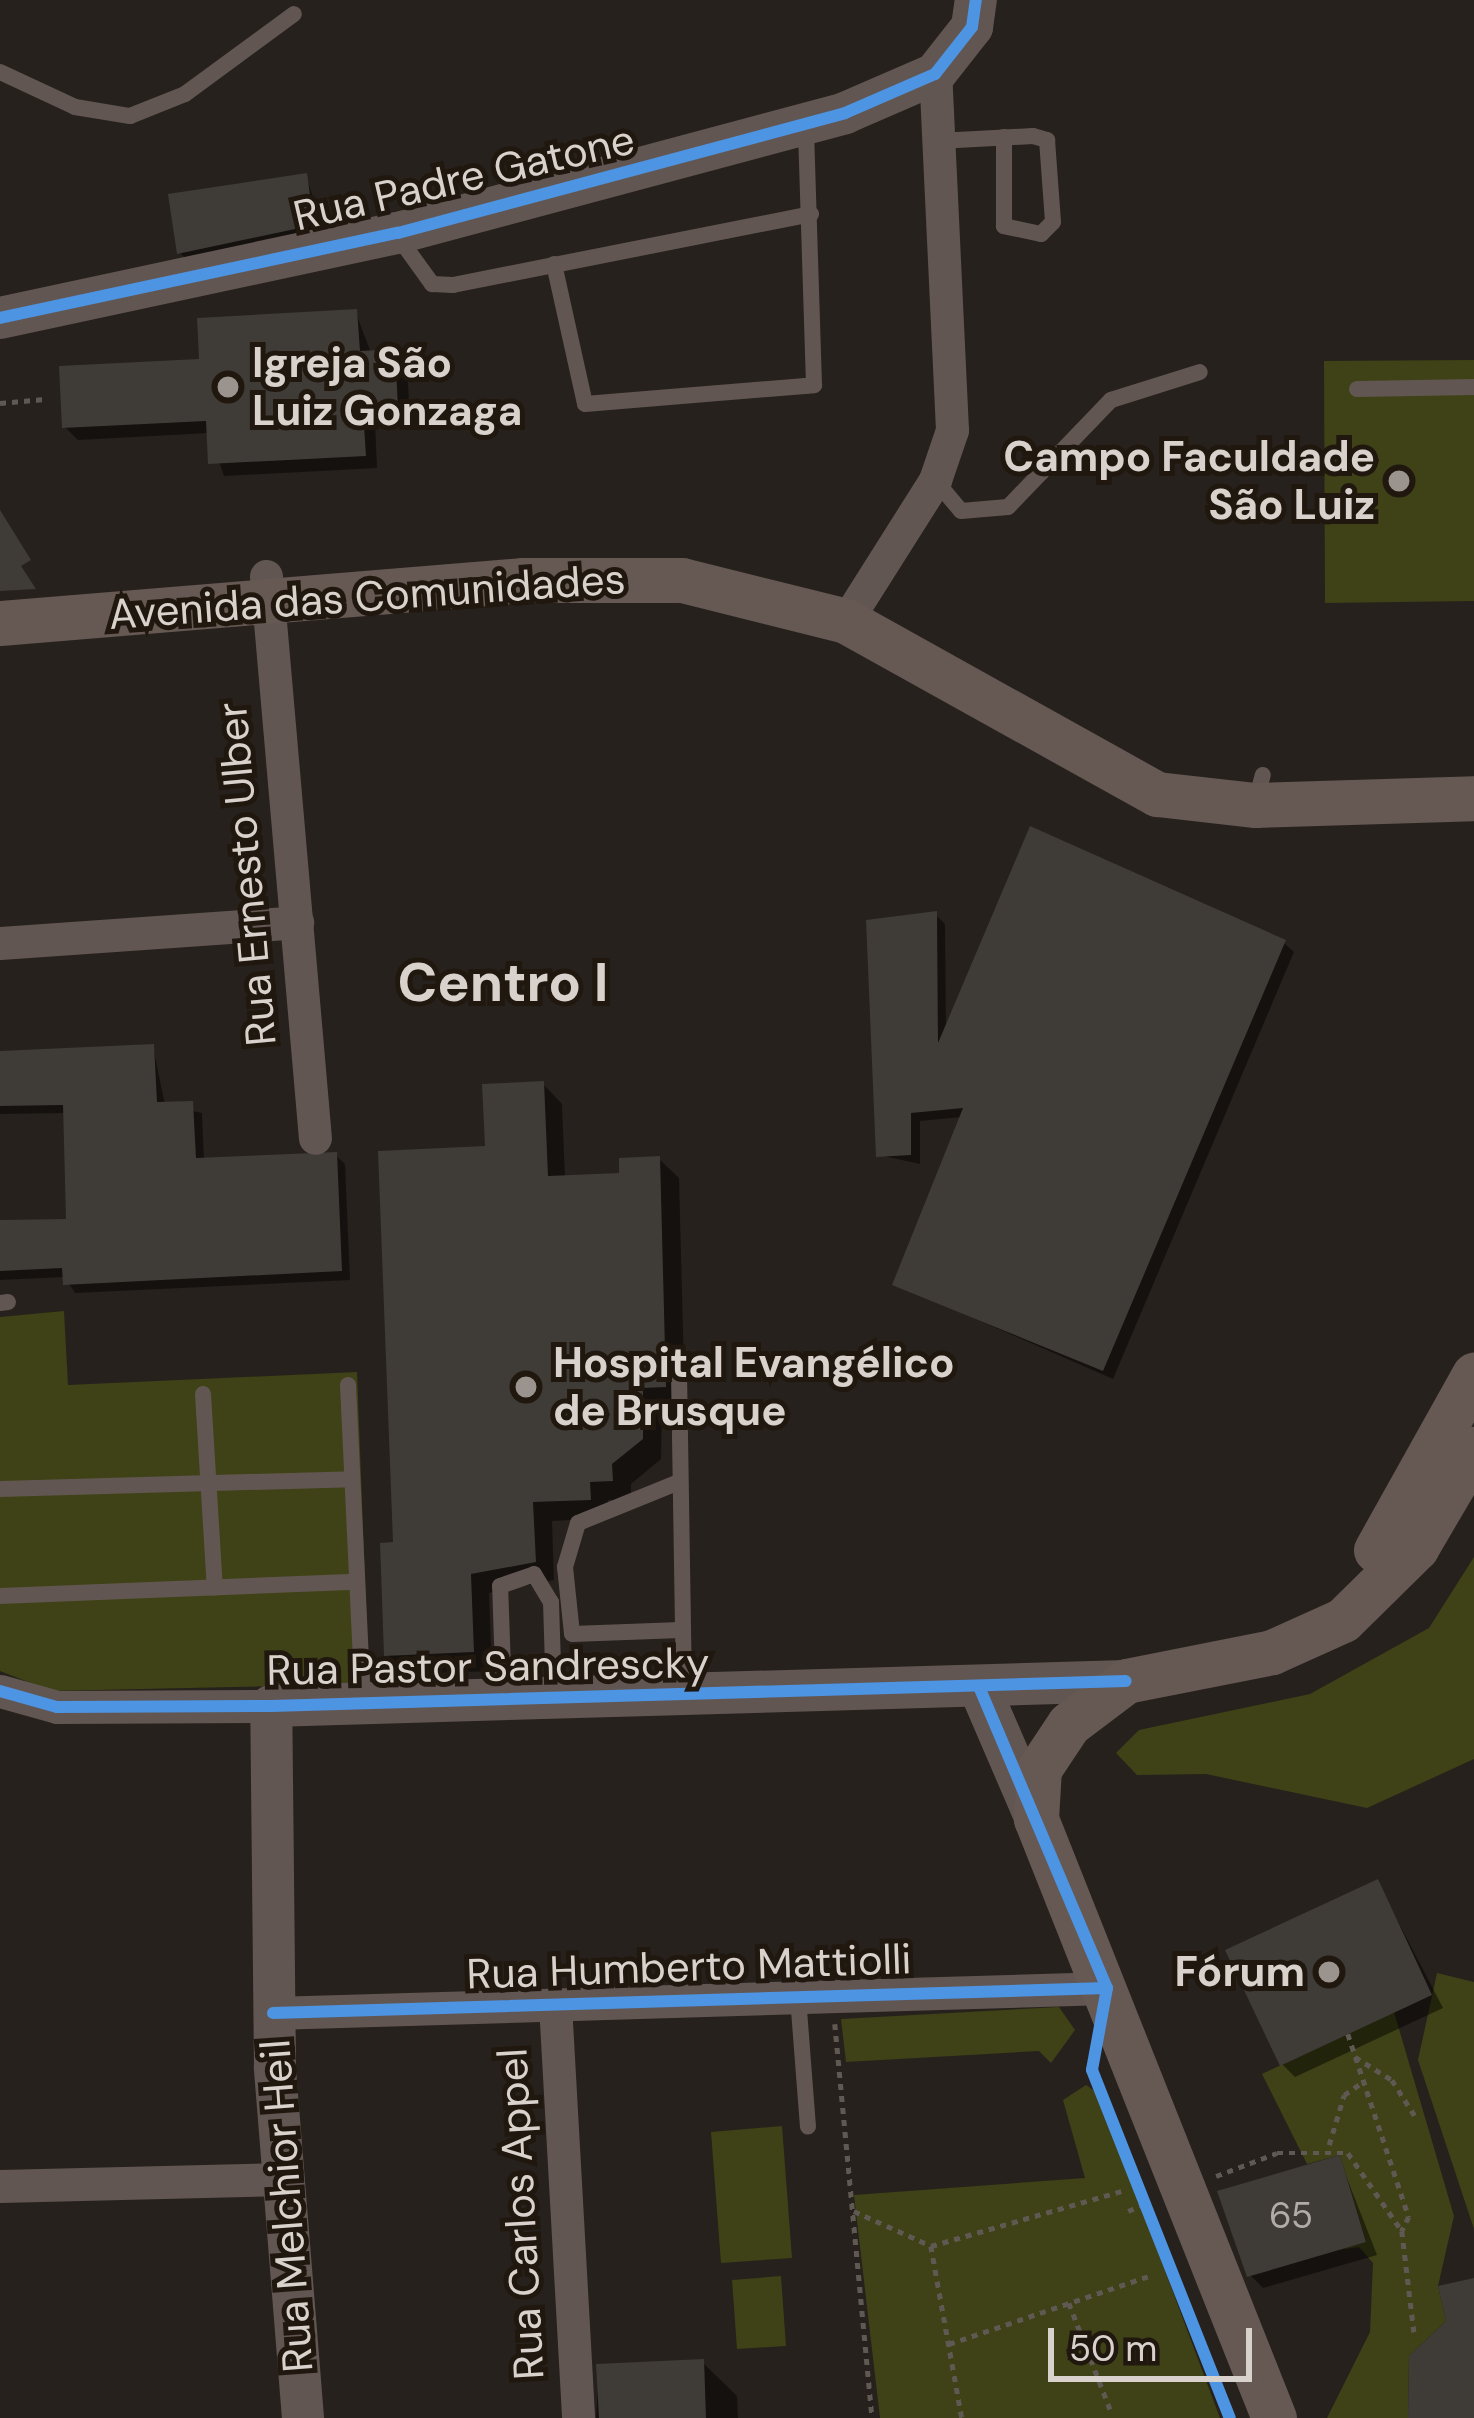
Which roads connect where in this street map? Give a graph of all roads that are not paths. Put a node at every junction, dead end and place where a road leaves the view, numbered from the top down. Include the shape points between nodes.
1 (976, 0) edge
2 (293, 14) dead end
3 (0, 72) edge
4 (934, 74) junction
5 (806, 124) junction
6 (1004, 137) junction
7 (938, 140) junction
8 (811, 214) junction
9 (396, 233) junction
10 (554, 264) junction
11 (0, 318) edge
12 (1200, 372) dead end
13 (1474, 387) edge
14 (1357, 389) dead end
15 (935, 480) junction
16 (267, 589) junction
17 (17, 610) edge
18 (853, 610) junction
19 (1474, 769) edge
20 (1409, 786) junction
21 (1474, 798) edge
22 (297, 922) junction
23 (0, 943) edge
24 (315, 1138) dead end
25 (680, 1372) dead end
26 (1474, 1375) edge
27 (348, 1385) dead end
28 (203, 1394) dead end
29 (1474, 1450) edge
30 (352, 1479) junction
31 (208, 1481) junction
32 (679, 1482) junction
33 (0, 1490) edge
34 (356, 1582) junction
35 (215, 1588) junction
36 (0, 1596) edge
37 (681, 1630) junction
38 (1214, 1666) junction
39 (1126, 1681) junction
40 (980, 1689) junction
41 (0, 1691) edge
42 (684, 1695) junction
43 (554, 1698) junction
44 (504, 1699) junction
45 (363, 1704) junction
46 (271, 1706) junction
47 (1036, 1819) junction
48 (1107, 1988) junction
49 (798, 1997) junction
50 (555, 2004) junction
51 (273, 2013) junction
52 (808, 2127) dead end
53 (283, 2179) junction
54 (0, 2186) edge
55 (1276, 2416) edge
56 (303, 2418) edge
57 (578, 2418) edge

1 - 4 street via 972,27
2 - 3 lane via 221,71 130,116 74,107
4 - 5 street, Rua Padre Gatone
4 - 7 street
5 - 8 lane
5 - 9 street, Rua Padre Gatone
6 - 6 lane via 1033,136 1052,149 1052,223 1041,234 1004,226
6 - 7 lane
7 - 15 street via 952,430
8 - 10 lane
8 - 10 lane via 819,369 802,391 585,404
9 - 10 lane via 432,284
9 - 11 street, Rua Padre Gatone
12 - 15 lane via 1111,400 1008,507 961,511
13 - 14 lane
15 - 18 street
16 - 17 main road, Avenida das Comunidades
16 - 18 main road, Avenida das Comunidades via 575,564 684,568
16 - 22 street, Rua Ernesto Ulber
18 - 20 main road, Avenida das Comunidades via 1120,782 1259,790
19 - 20 main road, Avenida das Comunidades
20 - 21 main road, Avenida das Comunidades
22 - 23 street
22 - 24 street, Rua Ernesto Ulber
25 - 32 lane
26 - 38 main road via 1373,1554 1322,1603
27 - 30 lane
28 - 31 lane
29 - 38 main road via 1416,1548 1367,1601 1313,1637
30 - 31 lane
30 - 34 lane
31 - 33 lane
31 - 35 lane
32 - 37 lane
32 - 37 lane via 578,1523 565,1567 572,1634
34 - 35 lane
34 - 45 lane
35 - 36 lane
37 - 42 lane
38 - 39 main road
39 - 40 street, Rua Pastor Sandrescky
39 - 47 main road via 1052,1745
40 - 42 street, Rua Pastor Sandrescky
40 - 47 street
41 - 46 street, Rua Pastor Sandrescky via 58,1707
42 - 43 street, Rua Pastor Sandrescky
43 - 44 street, Rua Pastor Sandrescky
43 - 44 lane via 551,1602 534,1574 500,1586
44 - 45 street, Rua Pastor Sandrescky
45 - 46 street, Rua Pastor Sandrescky
46 - 51 street, Rua Melchior Heil
47 - 48 main road
48 - 49 street, Rua Humberto Mattiolli
48 - 55 main road via 1166,2196
49 - 50 street, Rua Humberto Mattiolli
49 - 52 lane
50 - 51 street, Rua Humberto Mattiolli
50 - 57 street, Rua Carlos Appel
51 - 53 street, Rua Melchior Heil
53 - 54 street
53 - 56 street, Rua Melchior Heil

